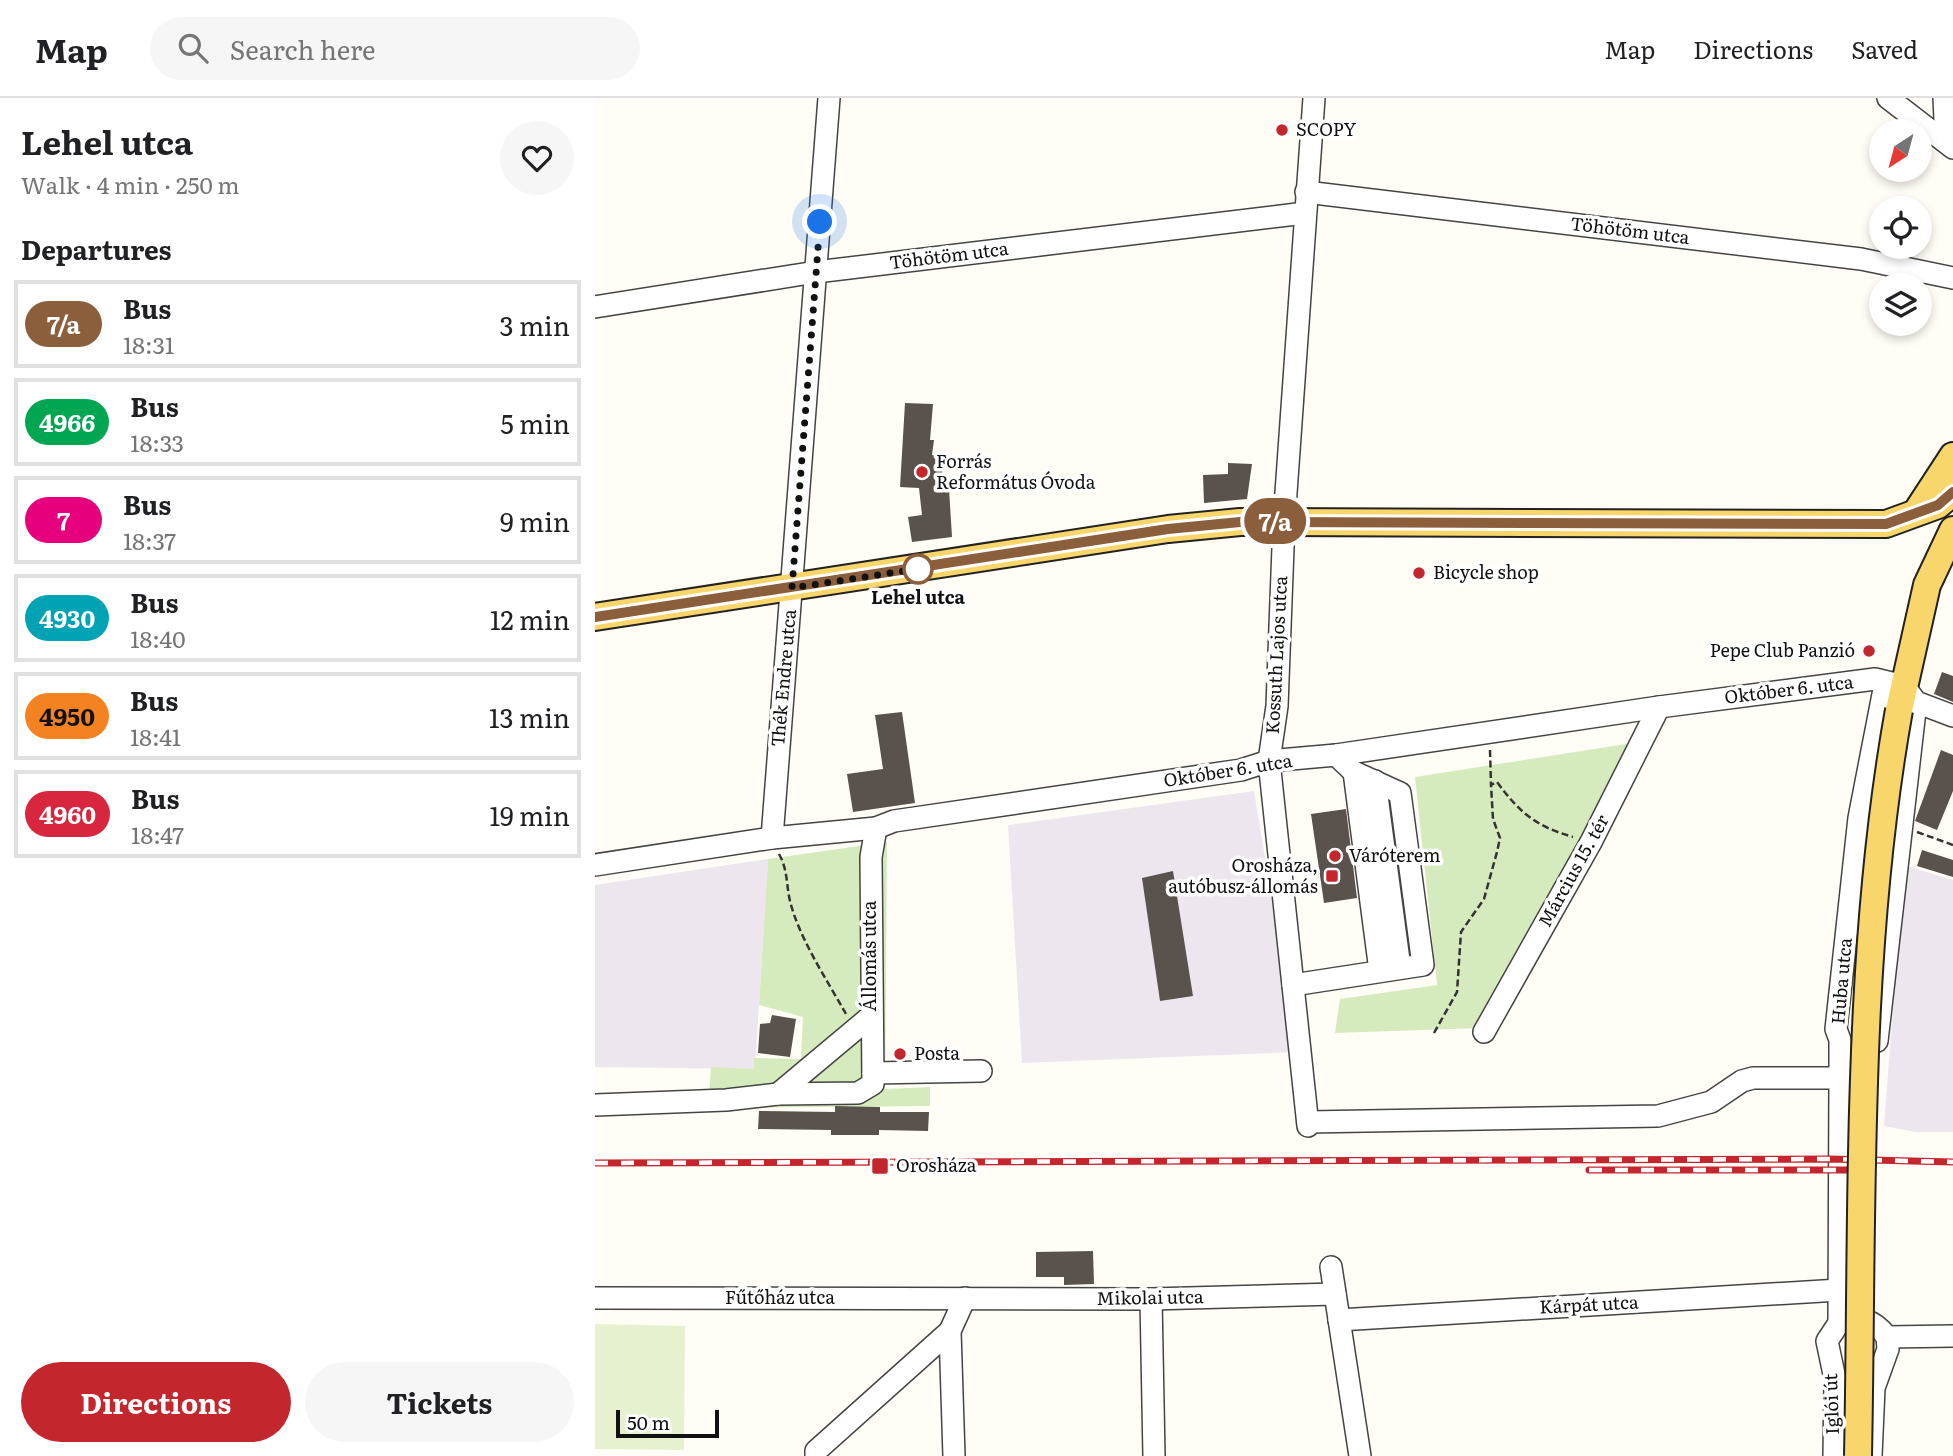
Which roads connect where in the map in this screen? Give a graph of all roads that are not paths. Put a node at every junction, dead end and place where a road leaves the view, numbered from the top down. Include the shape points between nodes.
1 (829, 98) edge
2 (1314, 98) edge
3 (1888, 98) edge
4 (1944, 98) edge
5 (1949, 145) edge
6 (1305, 203) junction
7 (816, 272) junction
8 (1953, 278) edge
9 (595, 307) edge
10 (1953, 456) edge
11 (1953, 492) edge
12 (1914, 515) junction
13 (1284, 522) junction
14 (1953, 530) edge
15 (1939, 576) edge
16 (792, 588) junction
17 (595, 617) edge
18 (1901, 696) junction
19 (1659, 707) junction
20 (1953, 716) edge
21 (1336, 755) junction
22 (1269, 761) junction
23 (1355, 772) junction
24 (876, 828) junction
25 (772, 838) junction
26 (595, 866) edge
27 (1390, 970) junction
28 (1293, 985) junction
29 (862, 1023) junction
30 (1484, 1032) dead end
31 (1840, 1043) junction
32 (981, 1071) dead end
33 (1840, 1077) junction
34 (873, 1079) junction
35 (778, 1094) junction
36 (595, 1105) edge
37 (1331, 1267) dead end
38 (1839, 1290) junction
39 (1335, 1294) junction
40 (595, 1298) edge
41 (965, 1298) junction
42 (1151, 1299) junction
43 (1339, 1320) junction
44 (1839, 1322) junction
45 (950, 1331) junction
46 (1953, 1336) edge
47 (1887, 1337) junction
48 (816, 1456) edge
49 (954, 1456) edge
50 (1154, 1456) edge
51 (1360, 1456) edge
52 (1834, 1456) edge
53 (1858, 1456) edge
54 (1871, 1456) edge

1 - 7 street, Thék Endre utca
2 - 6 street, Kossuth Lajos utca
3 - 5 street
4 - 5 street
6 - 7 street, Töhötöm utca
6 - 8 street, Töhötöm utca via 1861,259
6 - 13 street, Kossuth Lajos utca
7 - 9 street, Töhötöm utca
7 - 16 street, Thék Endre utca
10 - 12 main road
11 - 12 main road via 1938,505
12 - 13 main road via 1886,524
12 - 15 main road via 1930,542
13 - 16 main road via 1168,529
13 - 22 street, Kossuth Lajos utca via 1277,706
14 - 15 main road, Huba utca
15 - 18 main road, Huba utca
16 - 17 main road
16 - 25 street, Thék Endre utca
18 - 19 street, Október 6. utca via 1875,679
18 - 20 street, Október 6. utca
18 - 31 street, Huba utca via 1859,818 1836,1029
18 - 31 street, Huba utca via 1876,1046 1857,1053
18 - 53 main road, bridge via 1878,847 1870,946
19 - 21 street, Október 6. utca
19 - 30 street, Március 15. tér via 1591,842
21 - 22 street, Október 6. utca
21 - 23 street
22 - 24 street, Október 6. utca via 1241,770 894,821
22 - 28 street, Kossuth Lajos utca
23 - 27 street
23 - 27 street via 1375,781
24 - 25 street, Október 6. utca
24 - 29 street, Állomás utca
25 - 26 street, Október 6. utca
27 - 28 street
28 - 33 street, Kossuth Lajos utca via 1308,1124 1658,1116 1711,1102 1752,1078
29 - 34 street, Állomás utca
29 - 35 street
31 - 33 street, Huba utca
32 - 34 street
33 - 38 street, Huba utca
34 - 35 street via 858,1093
35 - 36 street
37 - 39 street
38 - 43 street, Kárpát utca
38 - 44 street, Huba utca
39 - 42 street, Mikolai utca
39 - 43 street
40 - 41 street, Fűtőház utca
41 - 42 street, Mikolai utca
41 - 45 street
42 - 50 street
43 - 51 street
44 - 47 street via 1868,1320
44 - 52 street, Iglói út via 1827,1341 1835,1380
45 - 48 street via 816,1451
45 - 49 street
46 - 47 street
47 - 54 street via 1888,1349 1874,1388

